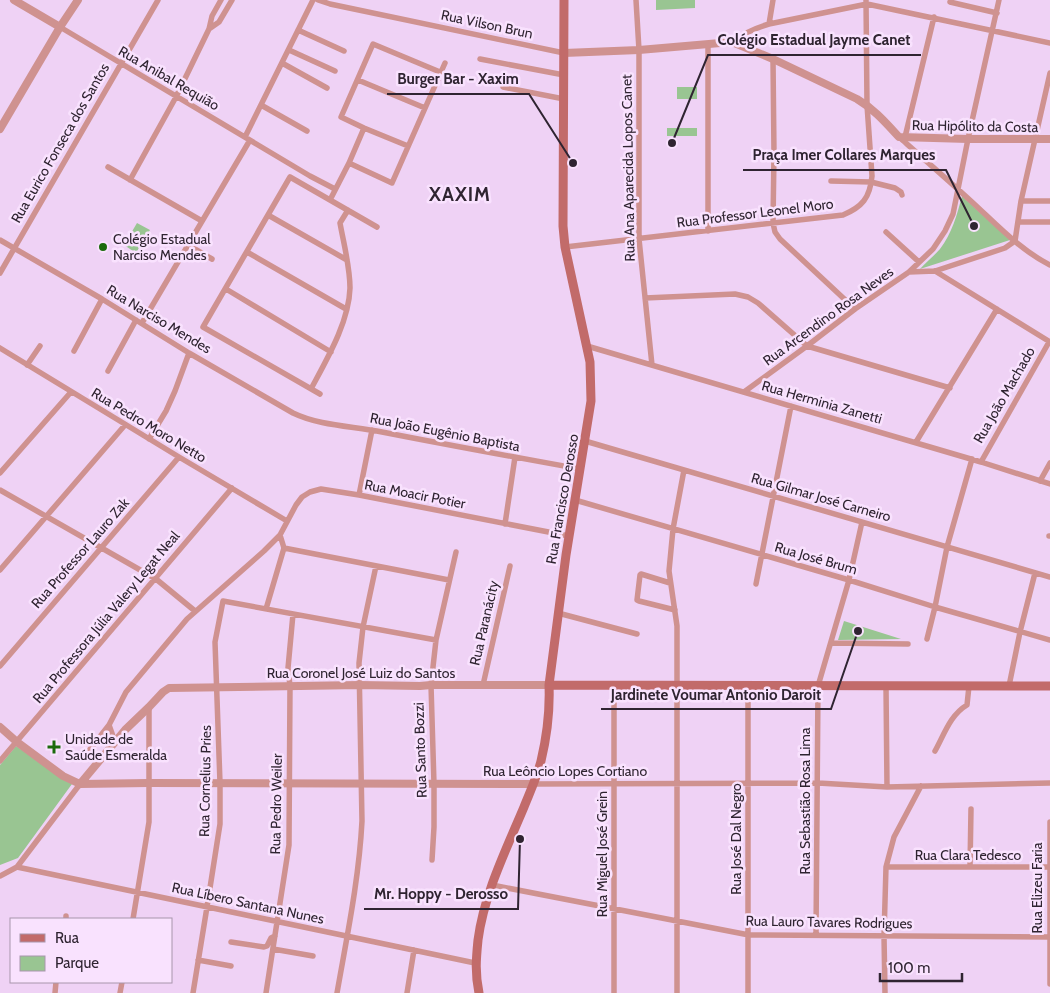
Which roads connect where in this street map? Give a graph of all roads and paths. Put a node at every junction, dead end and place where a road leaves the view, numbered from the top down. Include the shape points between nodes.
1 (14, 0) edge
2 (78, 0) edge
3 (158, 0) edge
4 (221, 0) edge
5 (232, 0) edge
6 (313, 0) edge
7 (318, 0) edge
8 (564, 0) edge
9 (636, 0) edge
10 (773, 0) edge
11 (999, 0) edge
12 (866, 2) edge
13 (950, 2) dead end
14 (996, 13) junction
15 (934, 18) junction
16 (769, 24) junction
17 (60, 27) junction
18 (209, 29) junction
19 (298, 30) junction
20 (992, 31) junction
21 (732, 42) junction
22 (1050, 42) edge
23 (708, 44) junction
24 (289, 50) junction
25 (639, 50) junction
26 (344, 51) dead end
27 (564, 53) junction
28 (480, 59) dead end
29 (773, 59) junction
30 (282, 63) junction
31 (445, 63) dead end
32 (121, 64) junction
33 (335, 71) dead end
34 (440, 72) junction
35 (1050, 73) edge
36 (564, 75) junction
37 (358, 80) junction
38 (503, 87) dead end
39 (328, 88) dead end
40 (176, 97) junction
41 (564, 99) junction
42 (261, 105) junction
43 (867, 105) junction
44 (425, 108) junction
45 (364, 128) junction
46 (0, 129) edge
47 (308, 131) dead end
48 (902, 137) junction
49 (248, 138) junction
50 (968, 139) junction
51 (1035, 139) junction
52 (1050, 139) edge
53 (408, 146) junction
54 (348, 163) junction
55 (108, 167) dead end
56 (295, 167) junction
57 (290, 177) junction
58 (130, 180) junction
59 (317, 180) junction
60 (831, 181) dead end
61 (871, 182) junction
62 (958, 188) junction
63 (335, 189) junction
64 (312, 190) junction
65 (902, 195) dead end
66 (330, 200) junction
67 (1021, 201) junction
68 (1050, 202) edge
69 (348, 210) junction
70 (268, 215) junction
71 (202, 221) junction
72 (1019, 222) junction
73 (1050, 222) edge
74 (773, 223) junction
75 (377, 227) dead end
76 (708, 231) junction
77 (886, 232) dead end
78 (638, 239) junction
79 (0, 240) edge
80 (1015, 241) junction
81 (188, 245) junction
82 (345, 246) junction
83 (565, 247) junction
84 (14, 248) junction
85 (247, 252) junction
86 (335, 253) junction
87 (212, 259) dead end
88 (347, 260) junction
89 (919, 262) junction
90 (1050, 265) edge
91 (935, 271) junction
92 (909, 272) junction
93 (0, 273) edge
94 (226, 289) junction
95 (645, 298) junction
96 (102, 299) junction
97 (346, 309) junction
98 (855, 309) junction
99 (996, 309) junction
100 (139, 321) junction
101 (336, 340) junction
102 (1049, 342) edge
103 (40, 346) dead end
104 (321, 346) junction
105 (587, 346) junction
106 (808, 346) junction
107 (0, 348) edge
108 (74, 351) dead end
109 (331, 352) junction
110 (189, 353) junction
111 (28, 365) junction
112 (652, 365) junction
113 (108, 371) dead end
114 (950, 388) junction
115 (312, 389) junction
116 (71, 392) junction
117 (744, 392) junction
118 (320, 394) dead end
119 (791, 406) junction
120 (305, 419) joint
121 (125, 425) junction
122 (372, 430) junction
123 (149, 439) junction
124 (585, 441) junction
125 (916, 442) junction
126 (179, 458) junction
127 (515, 458) junction
128 (972, 459) junction
129 (981, 462) junction
130 (1050, 463) edge
131 (580, 469) junction
132 (684, 470) junction
133 (0, 473) edge
134 (1040, 481) junction
135 (1050, 484) edge
136 (232, 488) junction
137 (0, 490) edge
138 (359, 495) junction
139 (773, 496) junction
140 (575, 500) junction
141 (46, 516) junction
142 (287, 521) junction
143 (862, 522) junction
144 (505, 524) junction
145 (674, 529) junction
146 (280, 535) junction
147 (569, 536) junction
148 (947, 547) junction
149 (101, 548) junction
150 (284, 548) junction
151 (456, 552) dead end
152 (762, 555) junction
153 (376, 566) junction
154 (510, 566) dead end
155 (0, 570) edge
156 (1035, 573) junction
157 (1050, 577) edge
158 (156, 579) junction
159 (450, 580) junction
160 (849, 580) junction
161 (670, 583) junction
162 (756, 584) dead end
163 (935, 607) junction
164 (266, 609) junction
165 (675, 610) junction
166 (195, 611) junction
167 (558, 613) junction
168 (293, 614) junction
169 (362, 627) junction
170 (1020, 632) junction
171 (636, 634) dead end
172 (927, 639) dead end
173 (436, 640) junction
174 (1050, 640) edge
175 (830, 643) junction
176 (908, 644) dead end
177 (0, 666) edge
178 (360, 685) junction
179 (431, 685) junction
180 (483, 685) junction
181 (549, 685) junction
182 (614, 685) junction
183 (677, 685) junction
184 (748, 685) junction
185 (290, 686) junction
186 (818, 686) junction
187 (886, 686) junction
188 (969, 686) junction
189 (1009, 686) junction
190 (1050, 686) edge
191 (218, 687) junction
192 (149, 707) junction
193 (109, 725) junction
194 (0, 727) edge
195 (114, 740) junction
196 (17, 742) junction
197 (935, 751) dead end
198 (84, 757) dead end
199 (0, 762) edge
200 (148, 783) junction
201 (220, 783) junction
202 (289, 783) junction
203 (361, 783) junction
204 (818, 783) junction
205 (1050, 783) edge
206 (80, 784) junction
207 (434, 784) junction
208 (533, 784) junction
209 (614, 784) junction
210 (677, 784) junction
211 (748, 784) junction
212 (887, 786) junction
213 (921, 786) junction
214 (971, 809) dead end
215 (1050, 822) edge
216 (432, 860) dead end
217 (17, 867) junction
218 (886, 867) junction
219 (970, 867) junction
220 (1050, 867) edge
221 (0, 876) edge
222 (492, 885) junction
223 (137, 892) junction
224 (208, 907) junction
225 (614, 908) junction
226 (133, 918) edge
227 (676, 921) junction
228 (277, 922) junction
229 (748, 935) junction
230 (816, 935) junction
231 (275, 936) junction
232 (347, 936) junction
233 (884, 936) junction
234 (1050, 937) edge
235 (231, 942) dead end
236 (274, 949) junction
237 (414, 950) junction
238 (313, 956) dead end
239 (198, 960) junction
240 (475, 963) junction
241 (231, 966) dead end
242 (1050, 984) edge
243 (193, 993) edge
244 (266, 993) edge
245 (337, 993) edge
246 (407, 993) edge
247 (479, 993) edge
248 (614, 993) edge
249 (677, 993) edge
250 (748, 993) edge
251 (885, 993) edge

1 - 17 street, Rua Anibal Requião
2 - 17 street
3 - 32 street, Rua Eurico Fonseca dos Santos
4 - 18 street
5 - 18 street via 219,22
6 - 19 street
7 - 27 street, Rua Vilson Brun
8 - 27 main road, Rua Francisco Derosso
9 - 25 street, Rua Ana Aparecida Lopos Canet
10 - 16 street
11 - 14 street
12 - 15 street
12 - 16 street
12 - 43 street, Rua Professor Leonel Moro
13 - 14 street
14 - 20 street
15 - 20 street
15 - 48 street
16 - 21 street via 754,28
17 - 32 street, Rua Anibal Requião
17 - 46 street
18 - 40 street
19 - 24 street
19 - 26 street
20 - 22 street
20 - 50 street
21 - 23 street
21 - 29 street
23 - 25 street
23 - 76 street
24 - 30 street
24 - 33 street
25 - 27 street
25 - 78 street, Rua Ana Aparecida Lopos Canet
27 - 36 main road, Rua Francisco Derosso
28 - 36 street
29 - 43 street
29 - 74 street
30 - 39 street
30 - 42 street
31 - 34 street
32 - 40 street, Rua Anibal Requião
32 - 84 street, Rua Eurico Fonseca dos Santos
34 - 37 street via 373,44
34 - 44 street
35 - 51 street
36 - 41 main road, Rua Francisco Derosso
37 - 44 street
37 - 45 street via 341,117
38 - 41 street
40 - 49 street, Rua Anibal Requião
40 - 58 street
41 - 83 main road, Rua Francisco Derosso
42 - 47 street
42 - 49 street
43 - 48 street
43 - 61 street, Rua Professor Leonel Moro
44 - 53 street
45 - 53 street
45 - 54 street
48 - 50 street, Rua Hipólito da Costa
48 - 62 street
49 - 56 street, Rua Anibal Requião
49 - 71 street
50 - 51 street, Rua Hipólito da Costa
50 - 62 street
51 - 52 street, Rua Hipólito da Costa
51 - 67 street
53 - 54 street via 392,183
54 - 63 street
55 - 58 street
56 - 57 street
56 - 59 street, Rua Anibal Requião
57 - 64 street
57 - 70 street
58 - 71 street
59 - 63 street, Rua Anibal Requião
59 - 64 street
60 - 61 street
61 - 65 street via 895,188
61 - 74 street, Rua Professor Leonel Moro via 862,204 855,210 843,215
62 - 80 street
62 - 89 street via 953,214 945,231
63 - 66 street
64 - 66 street
66 - 69 street
67 - 68 street
67 - 72 street
69 - 75 street
69 - 82 street via 340,223
70 - 85 street
70 - 86 street
71 - 81 street
72 - 73 street
72 - 80 street
74 - 76 street, Rua Professor Leonel Moro
74 - 98 street via 780,239
76 - 78 street, Rua Professor Leonel Moro
77 - 89 street
78 - 83 street, Rua Professor Leonel Moro
78 - 95 street, Rua Ana Aparecida Lopos Canet
79 - 84 street, Rua Narciso Mendes
80 - 90 street
80 - 91 street, Rua Arcendino Rosa Neves via 1004,248
81 - 87 street
81 - 100 street
82 - 86 street
82 - 88 street
83 - 105 main road, Rua Francisco Derosso
84 - 93 street, Rua Eurico Fonseca dos Santos
84 - 96 street, Rua Narciso Mendes
85 - 94 street
85 - 97 street
86 - 88 street
88 - 97 street via 350,290
89 - 92 street
91 - 92 street, Rua Arcendino Rosa Neves
91 - 99 street
92 - 98 street, Rua Arcendino Rosa Neves
94 - 104 street
94 - 115 street via 203,327
95 - 106 street via 735,294 748,297
95 - 112 street, Rua Ana Aparecida Lopos Canet
96 - 100 street, Rua Narciso Mendes
96 - 108 street
97 - 101 street
98 - 106 street, Rua Arcendino Rosa Neves
99 - 102 street
99 - 114 street
100 - 110 street, Rua Narciso Mendes
100 - 113 street
101 - 104 street
101 - 109 street
102 - 129 street, Rua João Machado
103 - 111 street
104 - 109 street
105 - 112 street, Rua Herminia Zanetti
105 - 124 main road, Rua Francisco Derosso via 592,401
106 - 114 street
106 - 117 street, Rua Arcendino Rosa Neves
107 - 111 street, Rua Pedro Moro Netto
109 - 115 street
110 - 120 street, Rua Narciso Mendes
110 - 123 street via 166,411
111 - 116 street, Rua Pedro Moro Netto
112 - 117 street, Rua Herminia Zanetti
114 - 125 street
115 - 118 street
116 - 121 street, Rua Pedro Moro Netto
116 - 133 street
117 - 119 street, Rua Herminia Zanetti
119 - 125 street, Rua Herminia Zanetti
119 - 139 street
120 - 122 street, Rua João Eugênio Baptista
121 - 123 street, Rua Pedro Moro Netto
121 - 141 street
122 - 127 street, Rua João Eugênio Baptista
122 - 138 street
123 - 126 street, Rua Pedro Moro Netto
124 - 131 main road, Rua Francisco Derosso
124 - 132 street, Rua Gilmar José Carneiro
125 - 128 street, Rua Herminia Zanetti
126 - 136 street, Rua Pedro Moro Netto
126 - 149 street, Rua Professor Lauro Zak
127 - 131 street, Rua João Eugênio Baptista
127 - 144 street
128 - 129 street, Rua Herminia Zanetti
128 - 148 street
129 - 134 street, Rua Herminia Zanetti
130 - 134 street
131 - 140 main road, Rua Francisco Derosso
132 - 139 street, Rua Gilmar José Carneiro
132 - 145 street
134 - 135 street, Rua Herminia Zanetti
136 - 142 street, Rua Pedro Moro Netto
136 - 158 street, Rua Professora Júlia Valery Legat Neal
137 - 141 street
138 - 142 street, Rua Moacir Potier via 321,489 310,492 302,497
138 - 144 street, Rua Moacir Potier
139 - 143 street, Rua Gilmar José Carneiro
139 - 152 street
140 - 145 street, Rua José Brum
140 - 147 main road, Rua Francisco Derosso
141 - 149 street
141 - 155 street
142 - 146 street, Rua Moacir Potier
143 - 148 street, Rua Gilmar José Carneiro
143 - 160 street, Rua Sebastião Rosa Lima
144 - 147 street, Rua Moacir Potier
145 - 152 street, Rua José Brum
145 - 161 street
146 - 150 street
146 - 166 street, Rua Moacir Potier
147 - 167 main road, Rua Francisco Derosso
148 - 156 street, Rua Gilmar José Carneiro
148 - 163 street
149 - 158 street
149 - 177 street, Rua Professor Lauro Zak
150 - 153 street
150 - 164 street
151 - 159 street, Rua Santo Bozzi
152 - 160 street, Rua José Brum
152 - 162 street
153 - 159 street
153 - 169 street
154 - 180 street, Rua Paranácity
156 - 157 street, Rua Gilmar José Carneiro
156 - 170 street
158 - 166 street
158 - 196 street, Rua Professora Júlia Valery Legat Neal
159 - 173 street, Rua Santo Bozzi
160 - 163 street, Rua José Brum
160 - 175 street, Rua Sebastião Rosa Lima
161 - 165 street
161 - 165 street via 641,574 637,600
163 - 170 street, Rua José Brum
163 - 172 street
164 - 168 street
164 - 191 street, Rua Cornelius Pries via 223,601 216,642
165 - 183 street
166 - 193 street, Rua Moacir Potier via 126,692
167 - 171 street
167 - 181 main road, Rua Francisco Derosso
168 - 169 street
168 - 185 street, Rua Pedro Weiler via 288,668
169 - 173 street
169 - 178 street
170 - 174 street, Rua José Brum
170 - 189 street
173 - 179 street, Rua Santo Bozzi
175 - 176 street
175 - 186 street, Rua Sebastião Rosa Lima
178 - 179 street, Rua Coronel José Luiz do Santos
178 - 185 street, Rua Coronel José Luiz do Santos
178 - 203 street
179 - 180 street, Rua Coronel José Luiz do Santos
179 - 207 street, Rua Santo Bozzi
180 - 181 street, Rua Coronel José Luiz do Santos
181 - 182 main road
181 - 208 main road, Rua Francisco Derosso via 546,739
182 - 183 main road
182 - 209 street, Rua Miguel José Grein
183 - 184 main road
183 - 210 street
184 - 186 main road
184 - 211 street, Rua José Dal Negro
185 - 191 street, Rua Coronel José Luiz do Santos
185 - 202 street, Rua Pedro Weiler
186 - 187 main road
186 - 204 street, Rua Sebastião Rosa Lima
187 - 188 main road
187 - 212 street
188 - 189 main road
188 - 197 street via 967,705 958,710
189 - 190 main road
191 - 192 street, Rua Coronel José Luiz do Santos via 166,689
191 - 201 street, Rua Cornelius Pries
192 - 195 street
192 - 200 street
193 - 195 street
193 - 198 street, Rua Moacir Potier
194 - 196 street
195 - 206 street
196 - 199 street, Rua Professora Júlia Valery Legat Neal
196 - 206 street via 63,776
200 - 201 street, Rua Leôncio Lopes Cortiano
200 - 206 street, Rua Leôncio Lopes Cortiano
200 - 223 street via 149,822
201 - 202 street, Rua Leôncio Lopes Cortiano
201 - 224 street, Rua Cornelius Pries via 220,824
202 - 203 street, Rua Leôncio Lopes Cortiano
202 - 228 street, Rua Pedro Weiler via 290,846
203 - 207 street, Rua Leôncio Lopes Cortiano
203 - 232 street via 359,863
204 - 211 street, Rua Leôncio Lopes Cortiano
204 - 212 street, Rua Leôncio Lopes Cortiano
204 - 230 street, Rua Sebastião Rosa Lima
205 - 213 street, Rua Leôncio Lopes Cortiano
206 - 217 street
207 - 208 street, Rua Leôncio Lopes Cortiano
207 - 216 street, Rua Santo Bozzi
208 - 209 street, Rua Leôncio Lopes Cortiano
208 - 222 main road, Rua Francisco Derosso
209 - 210 street, Rua Leôncio Lopes Cortiano
209 - 225 street, Rua Miguel José Grein
210 - 211 street, Rua Leôncio Lopes Cortiano
210 - 227 street
211 - 229 street, Rua José Dal Negro
212 - 213 street, Rua Leôncio Lopes Cortiano
213 - 218 street via 894,837
214 - 219 street
215 - 220 street, Rua Elizeu Faria
217 - 221 street
217 - 223 street, Rua Líbero Santana Nunes
218 - 219 street, Rua Clara Tedesco
218 - 233 street
219 - 220 street, Rua Clara Tedesco
220 - 234 street, Rua Elizeu Faria
222 - 225 street, Rua Lauro Tavares Rodrigues
222 - 240 main road, Rua Francisco Derosso via 480,924
223 - 224 street, Rua Líbero Santana Nunes
223 - 226 street
224 - 228 street, Rua Líbero Santana Nunes
224 - 239 street, Rua Cornelius Pries
225 - 227 street, Rua Lauro Tavares Rodrigues
225 - 248 street, Rua Miguel José Grein
227 - 229 street, Rua Lauro Tavares Rodrigues
227 - 249 street
228 - 231 street, Rua Pedro Weiler
228 - 232 street, Rua Líbero Santana Nunes
229 - 230 street, Rua Lauro Tavares Rodrigues
229 - 250 street, Rua José Dal Negro
230 - 233 street, Rua Lauro Tavares Rodrigues
231 - 235 street via 264,947
231 - 236 street, Rua Pedro Weiler
232 - 237 street, Rua Líbero Santana Nunes
232 - 245 street
233 - 234 street, Rua Lauro Tavares Rodrigues
233 - 251 street
234 - 242 street, Rua Elizeu Faria
236 - 238 street
236 - 244 street, Rua Pedro Weiler
237 - 240 street, Rua Líbero Santana Nunes
237 - 246 street
239 - 241 street
239 - 243 street, Rua Cornelius Pries
240 - 247 main road, Rua Francisco Derosso

